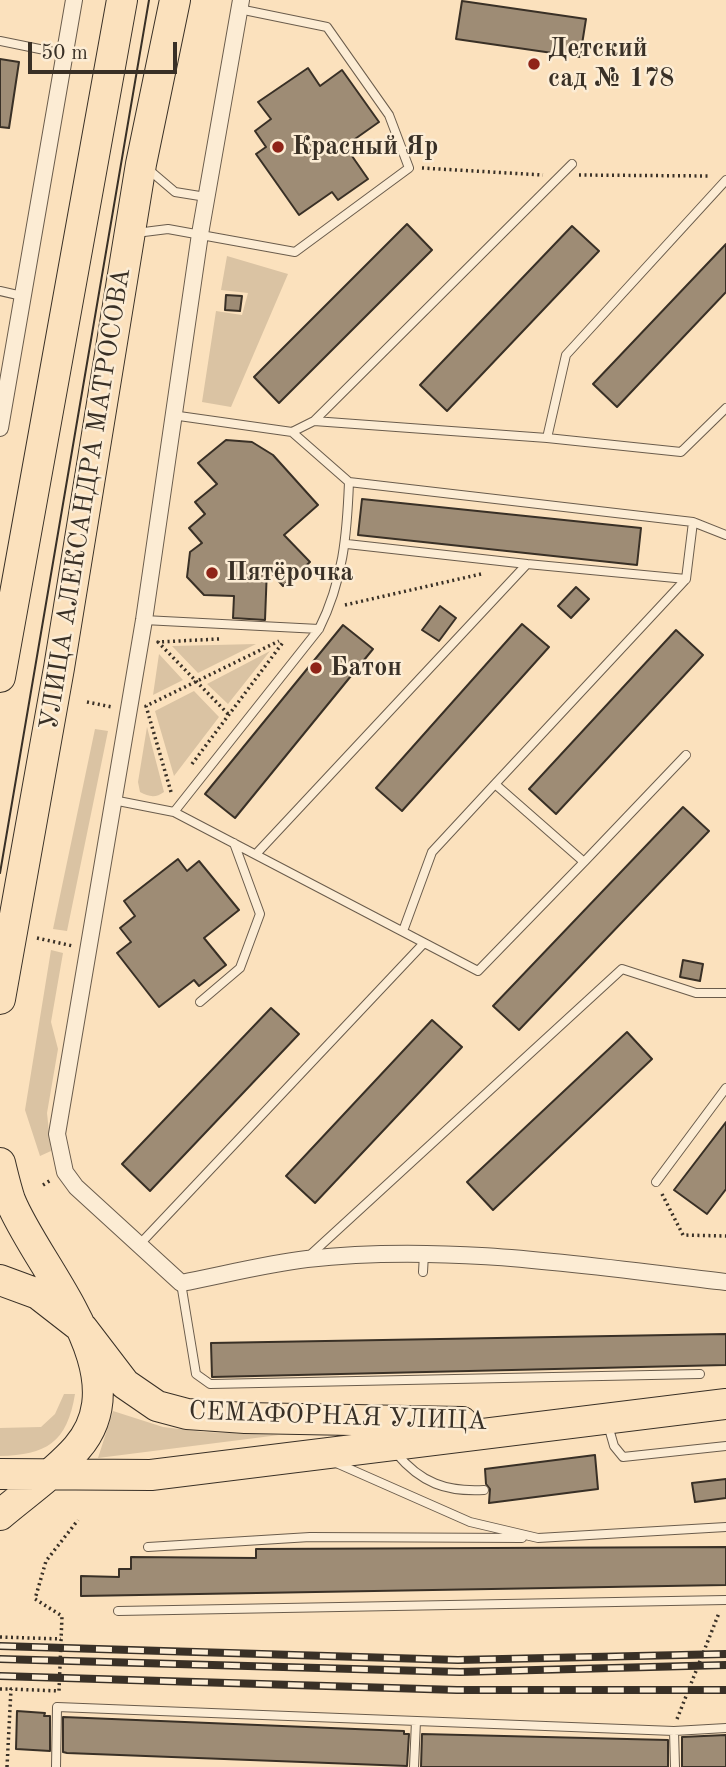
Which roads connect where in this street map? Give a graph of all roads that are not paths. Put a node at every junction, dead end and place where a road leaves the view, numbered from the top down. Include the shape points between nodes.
1 (74, 0) edge
2 (122, 0) edge
3 (175, 0) edge
4 (240, 5) edge
5 (0, 41) edge
6 (64, 54) junction
7 (141, 164) junction
8 (572, 164) dead end
9 (726, 180) edge
10 (206, 197) junction
11 (129, 234) junction
12 (200, 234) junction
13 (0, 291) edge
14 (22, 296) junction
15 (726, 408) edge
16 (172, 415) junction
17 (314, 421) junction
18 (0, 428) edge
19 (292, 432) junction
20 (547, 438) junction
21 (349, 482) junction
22 (693, 522) junction
23 (726, 535) edge
24 (347, 544) junction
25 (527, 564) junction
26 (686, 579) junction
27 (144, 620) junction
28 (319, 629) junction
29 (0, 677) edge
30 (686, 755) dead end
31 (495, 784) junction
32 (113, 800) junction
33 (174, 812) junction
34 (234, 843) junction
35 (257, 853) junction
36 (584, 862) junction
37 (403, 930) junction
38 (424, 943) junction
39 (726, 993) edge
40 (0, 999) edge
41 (200, 1002) dead end
42 (726, 1088) edge
43 (0, 1163) edge
44 (656, 1182) road end
45 (139, 1245) junction
46 (424, 1254) junction
47 (306, 1259) junction
48 (423, 1272) dead end
49 (0, 1280) edge
50 (726, 1282) edge
51 (181, 1283) junction
52 (83, 1329) junction
53 (700, 1374) dead end
54 (726, 1404) edge
55 (606, 1418) junction
56 (557, 1423) junction
57 (726, 1446) edge
58 (392, 1448) junction
59 (318, 1456) junction
60 (0, 1474) edge
61 (50, 1475) junction
62 (484, 1490) dead end
63 (0, 1515) edge
64 (726, 1527) edge
65 (538, 1538) junction
66 (148, 1547) dead end
67 (724, 1600) edge
68 (118, 1611) dead end
69 (416, 1721) junction
70 (726, 1728) edge
71 (674, 1731) junction
72 (57, 1767) edge
73 (414, 1767) edge
74 (675, 1767) edge

1 - 6 street
2 - 29 highway, УЛИЦА АЛЕКСАНДРА МАТРОСОВА
3 - 7 highway, УЛИЦА АЛЕКСАНДРА МАТРОСОВА
4 - 10 street
4 - 12 lane via 327,26 389,115 409,168 295,252
5 - 6 lane
6 - 14 street
7 - 10 lane via 175,192
7 - 11 highway, УЛИЦА АЛЕКСАНДРА МАТРОСОВА
8 - 17 lane
9 - 20 lane via 566,355
10 - 12 street
11 - 12 lane via 168,229
11 - 40 highway, УЛИЦА АЛЕКСАНДРА МАТРОСОВА
12 - 16 street
13 - 14 lane
14 - 18 street
15 - 20 lane via 681,452
16 - 19 lane
16 - 27 street
17 - 19 lane
17 - 20 lane
19 - 21 lane
21 - 22 lane
21 - 24 lane
22 - 23 lane
22 - 26 lane
24 - 25 lane
24 - 28 lane
25 - 26 lane
25 - 35 lane
26 - 31 lane
27 - 28 lane
27 - 32 street
28 - 33 lane
30 - 36 lane
31 - 36 lane
31 - 37 lane via 432,852
32 - 33 lane
32 - 45 street via 57,1134 65,1172 76,1187
33 - 34 lane
34 - 35 lane
34 - 41 lane via 260,914 240,968
35 - 37 lane
36 - 38 lane via 478,971
37 - 38 lane
38 - 45 lane
39 - 47 lane via 696,993 622,969
42 - 44 lane
43 - 52 highway via 11,1201
45 - 51 street
46 - 47 street
46 - 48 lane
46 - 50 street via 546,1261
47 - 51 street
49 - 52 highway, СЕМАФОРНАЯ УЛИЦА via 38,1294
51 - 53 lane via 195,1374 211,1384
52 - 56 highway, СЕМАФОРНАЯ УЛИЦА via 125,1384 157,1406 187,1415 341,1422
52 - 61 highway via 97,1384 96,1409 79,1447
54 - 55 highway, СЕМАФОРНАЯ УЛИЦА
55 - 56 highway, СЕМАФОРНАЯ УЛИЦА
55 - 57 lane via 614,1446 624,1457
56 - 58 highway, СЕМАФОРНАЯ УЛИЦА
58 - 59 highway, СЕМАФОРНАЯ УЛИЦА
58 - 62 lane via 411,1470 449,1490
59 - 61 highway, СЕМАФОРНАЯ УЛИЦА via 151,1475
59 - 65 lane via 470,1522
60 - 61 highway, СЕМАФОРНАЯ УЛИЦА
61 - 63 highway
64 - 65 lane
65 - 66 lane via 310,1537
67 - 68 lane
69 - 71 lane
69 - 72 lane via 57,1707
69 - 73 lane
70 - 71 lane
71 - 74 lane

